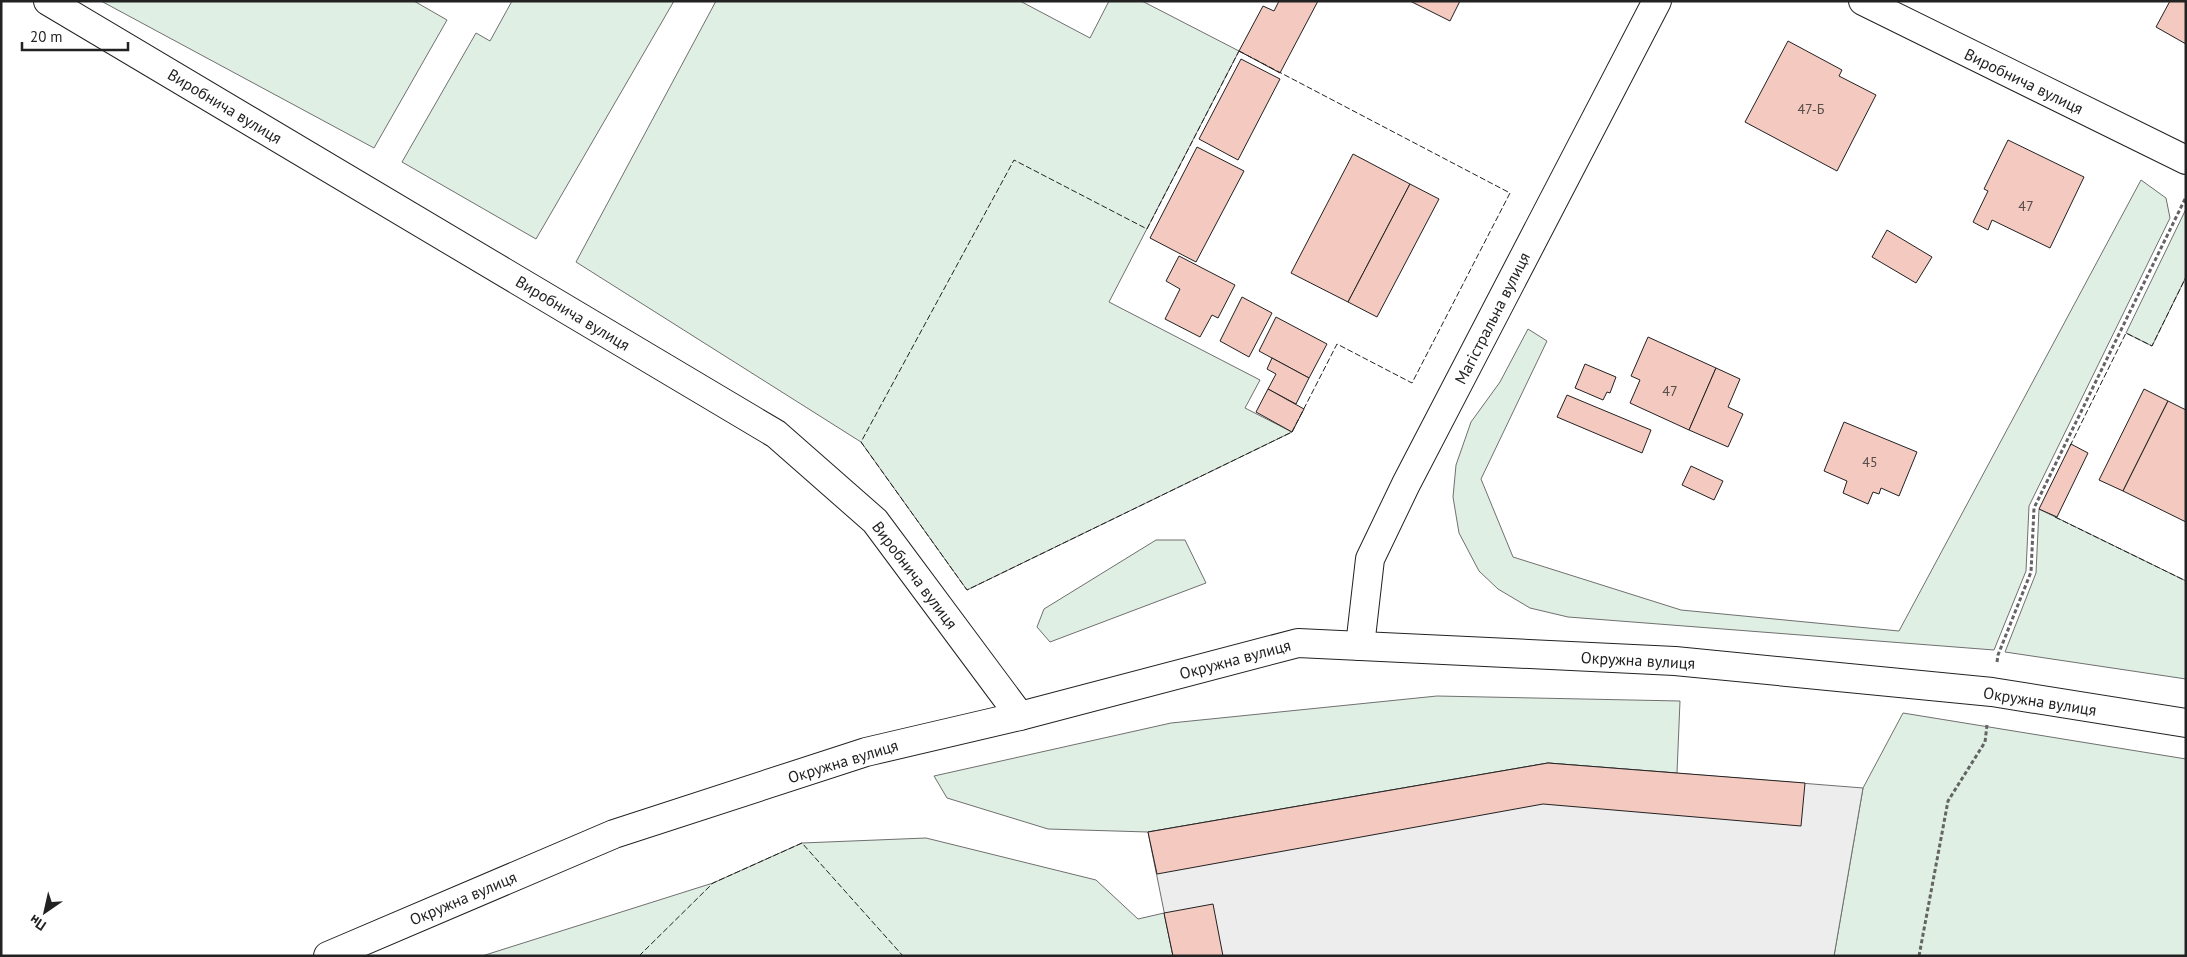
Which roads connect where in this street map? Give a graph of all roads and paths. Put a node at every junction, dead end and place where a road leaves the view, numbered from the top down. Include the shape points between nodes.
1 (48, 1) edge
2 (1657, 1) edge
3 (1863, 1) edge
4 (2186, 160) edge
5 (2186, 198) edge
6 (1360, 646) junction
7 (1992, 692) junction
8 (1020, 716) junction
9 (2186, 723) edge
10 (328, 956) edge
11 (1919, 956) edge

1 - 8 street, Виробнича вулиця via 776,434 875,521
2 - 6 street, Магістральна вулиця via 1370,559
3 - 4 street, Виробнича вулиця
5 - 7 path via 2034,508 2031,572 1998,655
6 - 7 street, Окружна вулиця via 1675,661
6 - 8 street, Окружна вулиця via 1298,643
7 - 9 street, Окружна вулиця
7 - 11 path via 1985,742 1948,801
8 - 10 street, Окружна вулиця via 866,752 614,834

